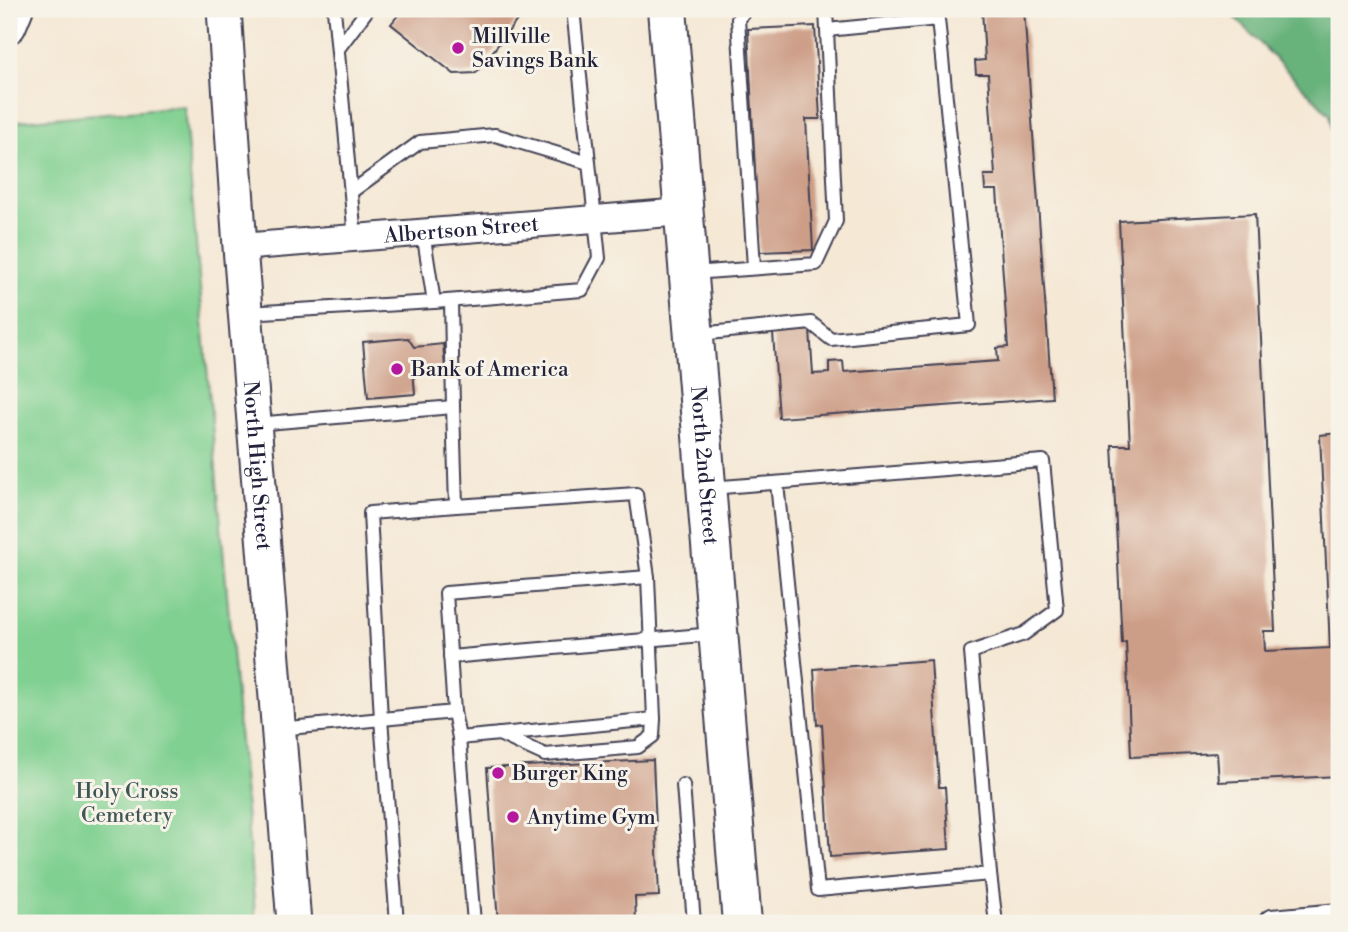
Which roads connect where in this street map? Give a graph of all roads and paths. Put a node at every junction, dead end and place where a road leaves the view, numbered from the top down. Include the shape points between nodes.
1 (16, 9) edge
2 (224, 9) edge
3 (334, 9) edge
4 (368, 9) edge
5 (573, 9) edge
6 (667, 9) edge
7 (826, 9) edge
8 (742, 14) edge
9 (937, 14) edge
10 (9, 26) edge
11 (827, 30) junction
12 (338, 49) junction
13 (589, 163) junction
14 (351, 192) junction
15 (683, 212) junction
16 (595, 219) junction
17 (423, 232) junction
18 (355, 238) junction
19 (240, 247) junction
20 (754, 267) junction
21 (688, 273) junction
22 (451, 301) junction
23 (434, 302) junction
24 (246, 313) junction
25 (694, 335) junction
26 (453, 407) junction
27 (254, 424) junction
28 (777, 483) junction
29 (706, 488) junction
30 (456, 506) junction
31 (648, 577) junction
32 (718, 633) junction
33 (650, 638) junction
34 (450, 657) junction
35 (454, 712) junction
36 (381, 719) junction
37 (654, 719) junction
38 (279, 729) junction
39 (499, 734) junction
40 (459, 738) junction
41 (682, 785) dead end
42 (990, 874) junction
43 (1339, 917) edge
44 (294, 923) edge
45 (397, 923) edge
46 (474, 923) edge
47 (694, 923) edge
48 (742, 923) edge
49 (996, 923) edge
50 (1272, 923) edge

1 - 10 street
2 - 19 street, North High Street
3 - 12 lane
4 - 12 lane
5 - 13 lane
6 - 15 main road, North 2nd Street
7 - 11 lane
8 - 20 lane
9 - 11 lane
9 - 25 lane via 969,325 831,339 811,323
11 - 20 lane via 836,221 816,264
12 - 14 lane
13 - 14 lane via 495,135 420,142
13 - 16 lane
14 - 18 lane
15 - 16 street, Albertson Street
15 - 21 main road, North 2nd Street
16 - 17 street, Albertson Street
16 - 22 lane via 599,258 582,290
17 - 18 street, Albertson Street
17 - 23 lane
18 - 19 street, Albertson Street
19 - 24 street, North High Street
20 - 21 lane
21 - 25 main road, North 2nd Street
22 - 23 lane
22 - 26 lane
23 - 24 lane
24 - 27 street, North High Street
25 - 29 main road, North 2nd Street
26 - 27 lane
26 - 30 lane
27 - 38 street, North High Street
28 - 29 lane
28 - 42 lane via 818,890
28 - 42 lane via 1043,461 1057,610 1024,634 971,652
29 - 32 main road, North 2nd Street
30 - 31 lane via 636,494
30 - 36 lane via 370,513
31 - 33 lane
31 - 34 lane via 446,593
32 - 33 lane
32 - 48 main road, North 2nd Street
33 - 34 lane
33 - 37 lane
34 - 35 lane
35 - 36 lane
35 - 40 lane
36 - 38 lane
36 - 45 lane
37 - 39 lane
37 - 39 lane via 653,736 638,747 545,755
38 - 44 street, North High Street
39 - 40 lane
40 - 46 lane
41 - 47 lane
42 - 49 lane
43 - 50 street

